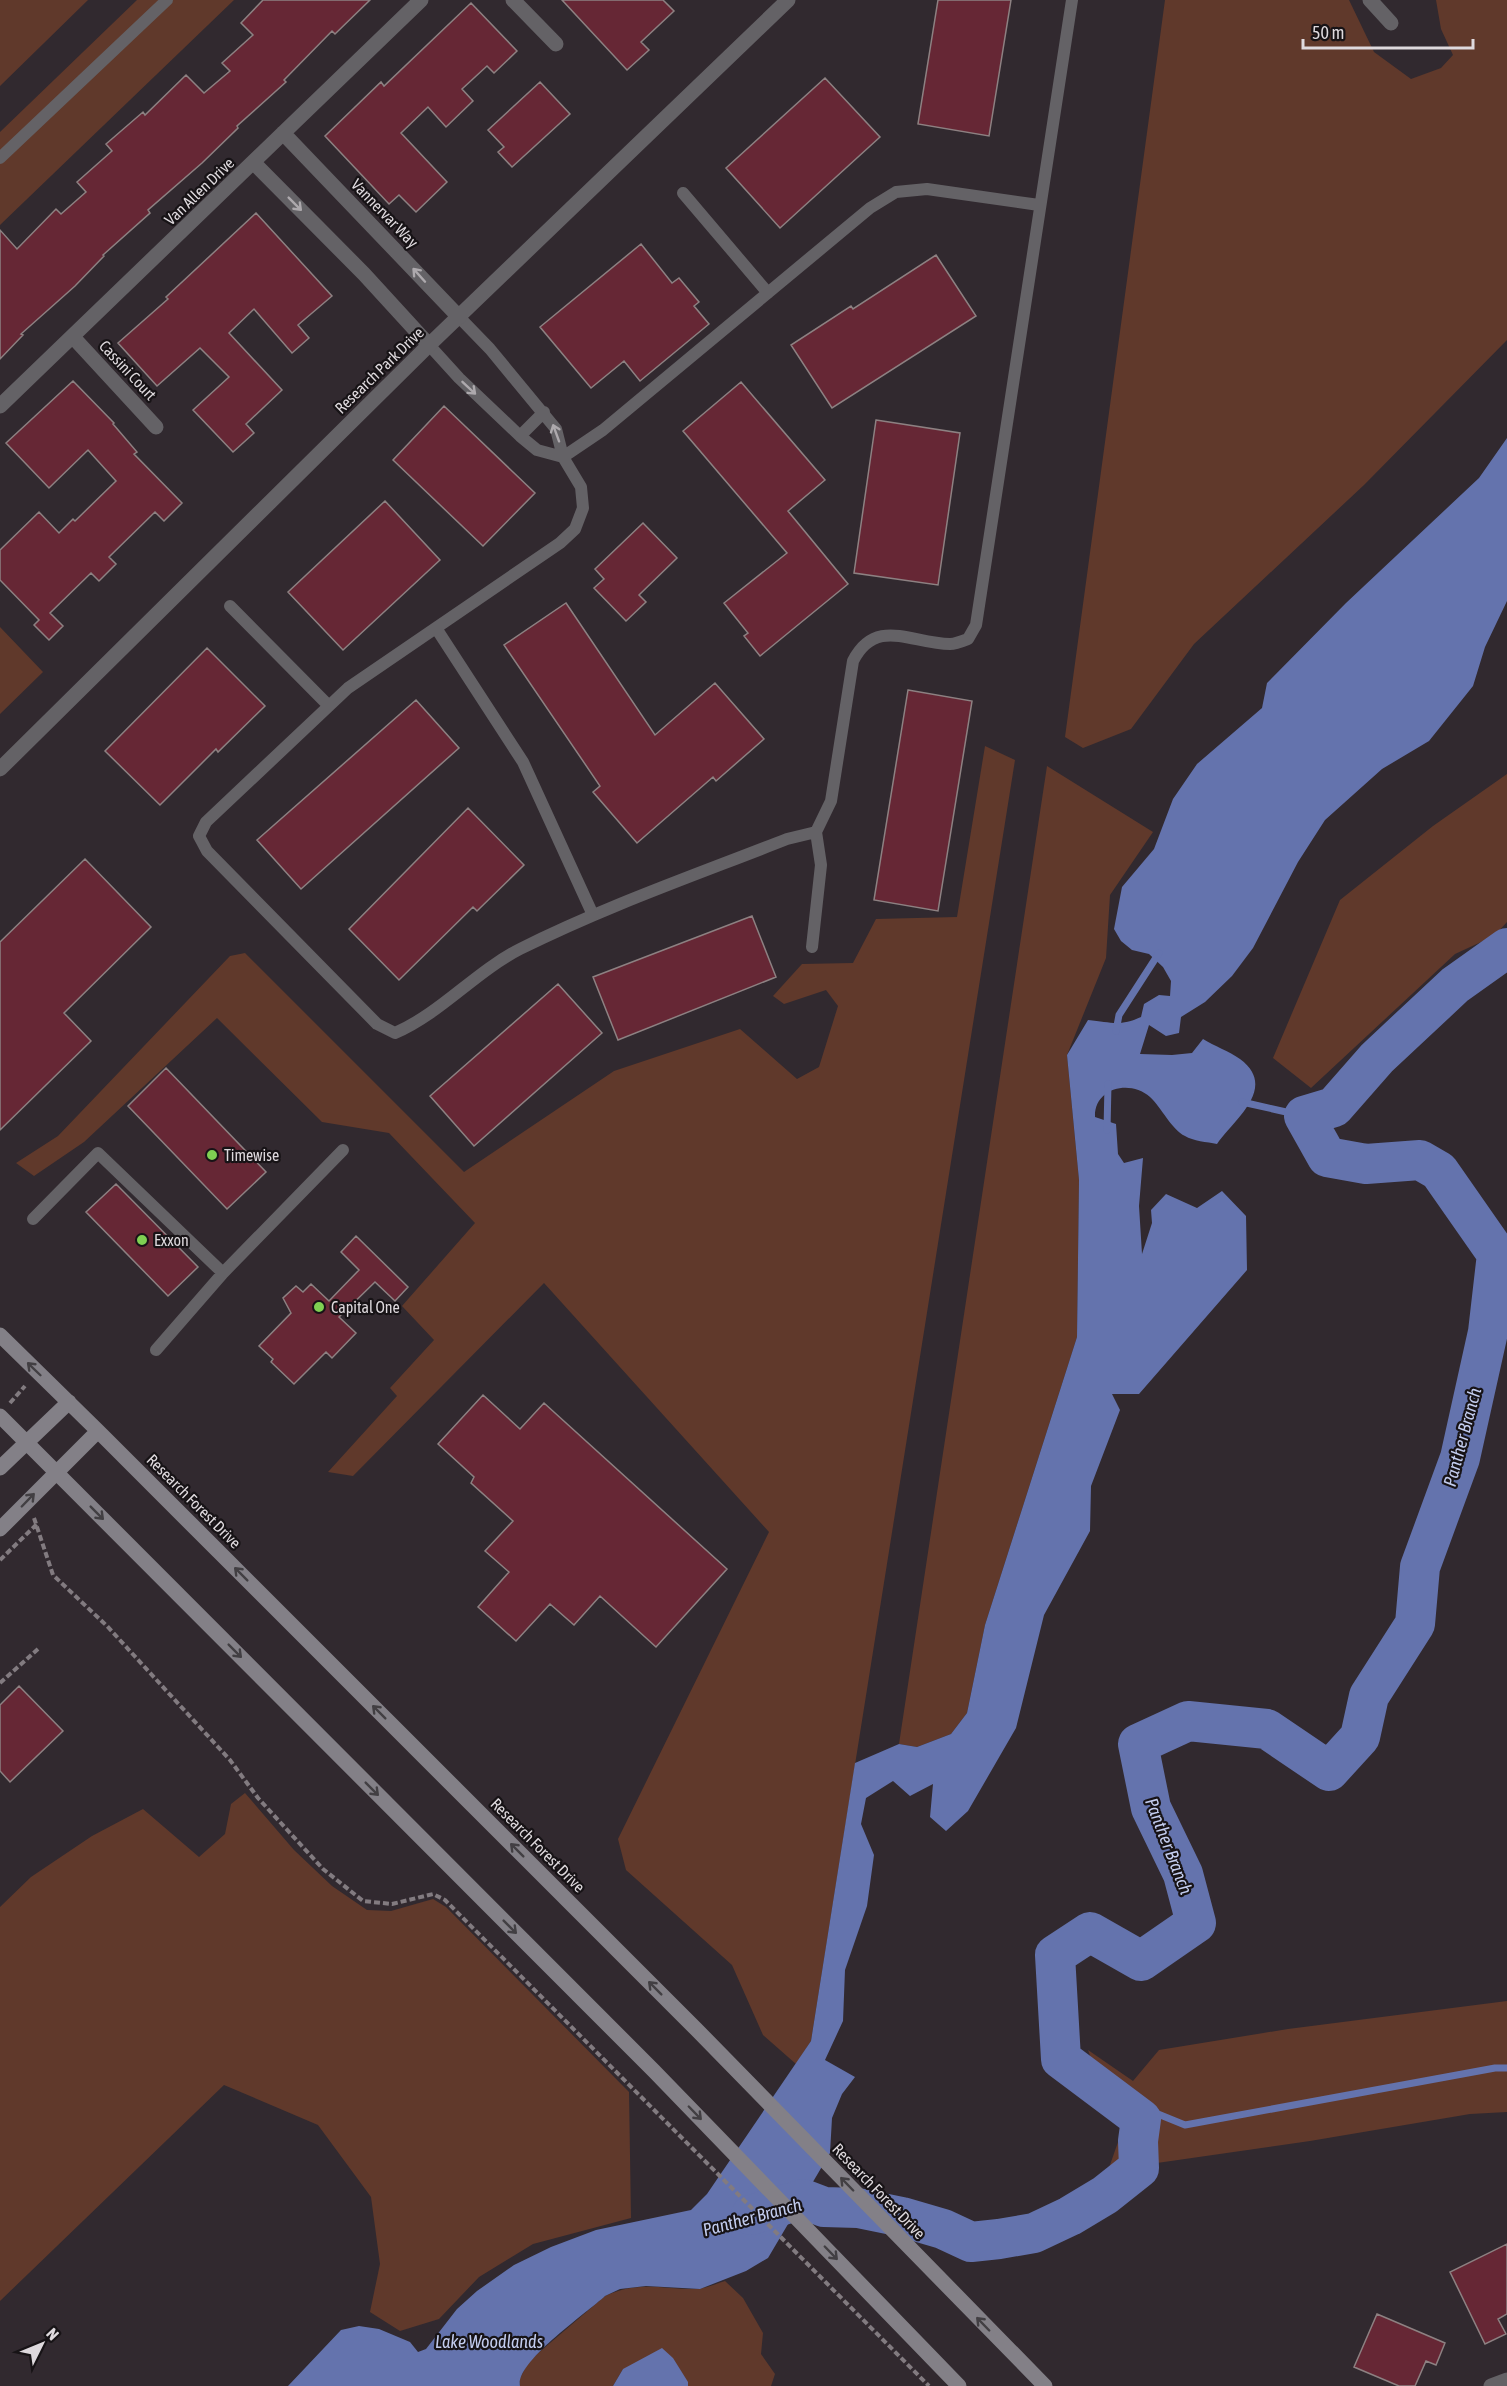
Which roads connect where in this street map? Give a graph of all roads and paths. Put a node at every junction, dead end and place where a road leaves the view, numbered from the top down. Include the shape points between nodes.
1 (167, 0) edge
2 (421, 0) edge
3 (513, 0) edge
4 (788, 0) edge
5 (1072, 0) edge
6 (1370, 0) edge
7 (1391, 23) dead end
8 (556, 44) dead end
9 (283, 133) junction
10 (0, 158) edge
11 (254, 163) junction
12 (683, 193) dead end
13 (1039, 205) junction
14 (768, 293) junction
15 (459, 317) junction
16 (73, 337) junction
17 (429, 345) junction
18 (0, 406) edge
19 (544, 412) junction
20 (156, 427) dead end
21 (520, 436) junction
22 (563, 457) junction
23 (231, 606) dead end
24 (436, 628) junction
25 (329, 706) junction
26 (0, 769) edge
27 (816, 832) junction
28 (593, 915) junction
29 (812, 947) dead end
30 (343, 1150) dead end
31 (33, 1219) dead end
32 (223, 1273) junction
33 (0, 1335) edge
34 (156, 1350) dead end
35 (38, 1372) junction
36 (69, 1402) junction
37 (3, 1412) edge
38 (98, 1431) junction
39 (26, 1442) junction
40 (0, 1468) edge
41 (56, 1472) junction
42 (0, 1529) edge
43 (0, 1560) edge
44 (38, 1649) dead end
45 (0, 1683) edge
46 (1507, 2380) edge
47 (929, 2386) edge
48 (960, 2386) edge
49 (1045, 2386) edge
50 (1491, 2386) edge

1 - 10 lane
2 - 9 street, Van Allen Drive
3 - 8 street
4 - 15 street, Research Park Drive
5 - 13 lane
6 - 7 street
9 - 11 street, Van Allen Drive
15 -> 9 street, Vannervar Way
11 - 16 street, Van Allen Drive
11 -> 17 street
12 - 14 lane
13 - 14 lane via 927,189 896,192 870,208
13 - 27 lane via 976,625 968,639 952,645 888,635 871,639 861,647 853,661 831,801
14 - 22 lane via 603,430
15 - 17 street, Research Park Drive
15 - 19 lane
16 - 18 street, Van Allen Drive
16 - 20 street, Cassini Court
17 -> 21 lane
17 - 26 street, Research Park Drive
19 - 21 lane
22 -> 19 lane via 556,429
21 - 22 lane via 537,450
22 - 24 lane via 581,487 583,508 575,529
23 - 25 lane
24 - 25 lane via 348,687
24 - 28 lane via 523,762
25 - 28 lane via 206,822 199,836 207,851 377,1024 395,1033 412,1025 518,950
27 - 28 lane via 787,839
27 - 29 lane via 821,864
30 - 32 lane
31 - 32 lane via 98,1153
32 - 34 lane
35 -> 33 main road, Research Forest Drive
35 - 36 main road, Research Forest Drive
35 - 37 path
36 - 38 main road, Research Forest Drive
36 - 39 main road
37 - 39 main road
38 - 41 main road
49 -> 38 main road, Research Forest Drive via 696,2029
39 - 40 main road
39 - 41 main road
42 -> 41 main road
41 -> 48 main road via 654,2071
43 - 47 path via 38,1524 53,1575 107,1626 323,1869 363,1901 392,1904 433,1894 445,1900
44 - 45 path
46 - 50 street

